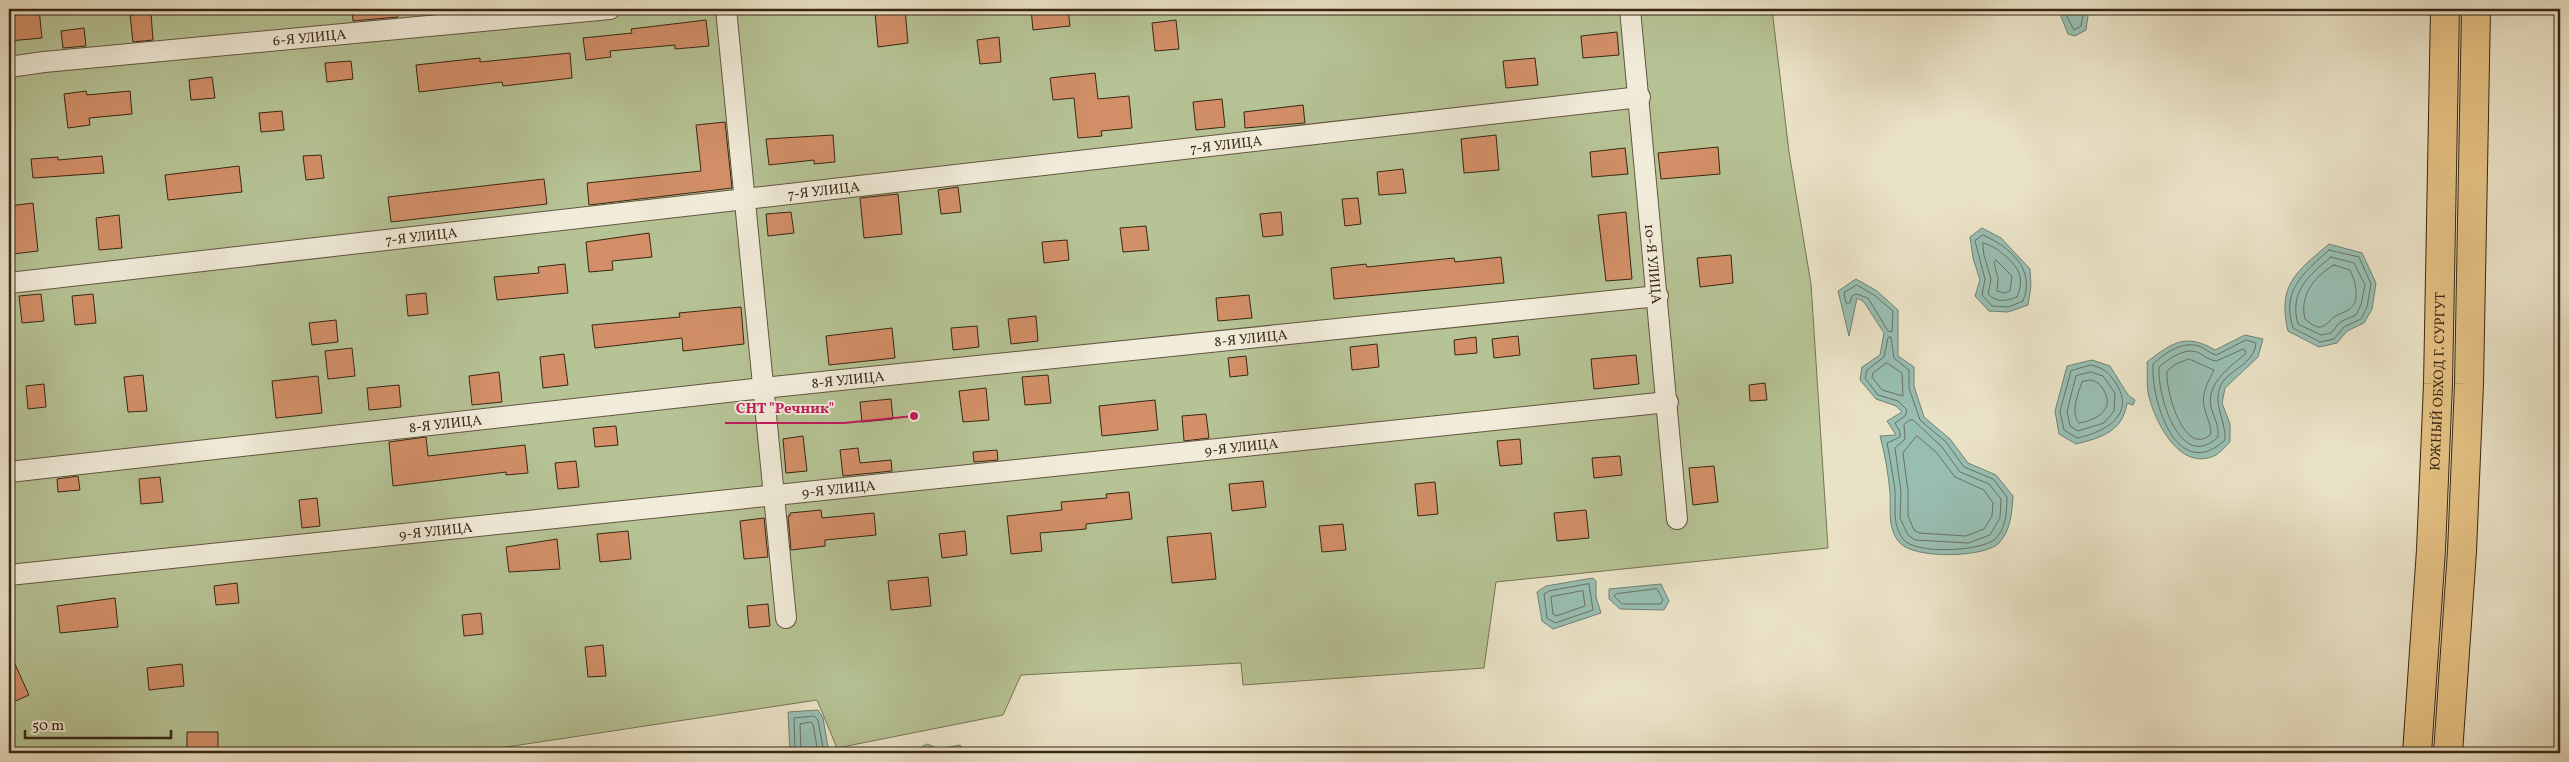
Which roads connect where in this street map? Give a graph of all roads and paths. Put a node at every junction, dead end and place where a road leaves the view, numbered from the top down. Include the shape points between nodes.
1 (610, 9) edge
2 (726, 9) edge
3 (1630, 9) edge
4 (2445, 9) edge
5 (2476, 9) edge
6 (9, 67) edge
7 (1640, 97) junction
8 (746, 199) junction
9 (9, 283) edge
10 (1658, 296) junction
11 (763, 388) junction
12 (1668, 402) junction
13 (9, 472) edge
14 (774, 497) junction
15 (1677, 519) dead end
16 (9, 575) edge
17 (786, 618) dead end
18 (2417, 753) edge
19 (2448, 753) edge

1 - 6 street, 6-Я УЛИЦА
2 - 8 street
3 - 7 street, 10-Я УЛИЦА
4 - 18 highway, ЮЖНЫЙ ОБХОД Г. СУРГУТ via 2438,384
5 - 19 highway via 2469,384 2462,551
7 - 8 street, 7-Я УЛИЦА
7 - 10 street, 10-Я УЛИЦА
8 - 9 street, 7-Я УЛИЦА
8 - 11 street
10 - 11 street, 8-Я УЛИЦА
10 - 12 street, 10-Я УЛИЦА
11 - 13 street, 8-Я УЛИЦА
11 - 14 street
12 - 14 street, 9-Я УЛИЦА
12 - 15 street, 10-Я УЛИЦА
14 - 16 street, 9-Я УЛИЦА
14 - 17 street

